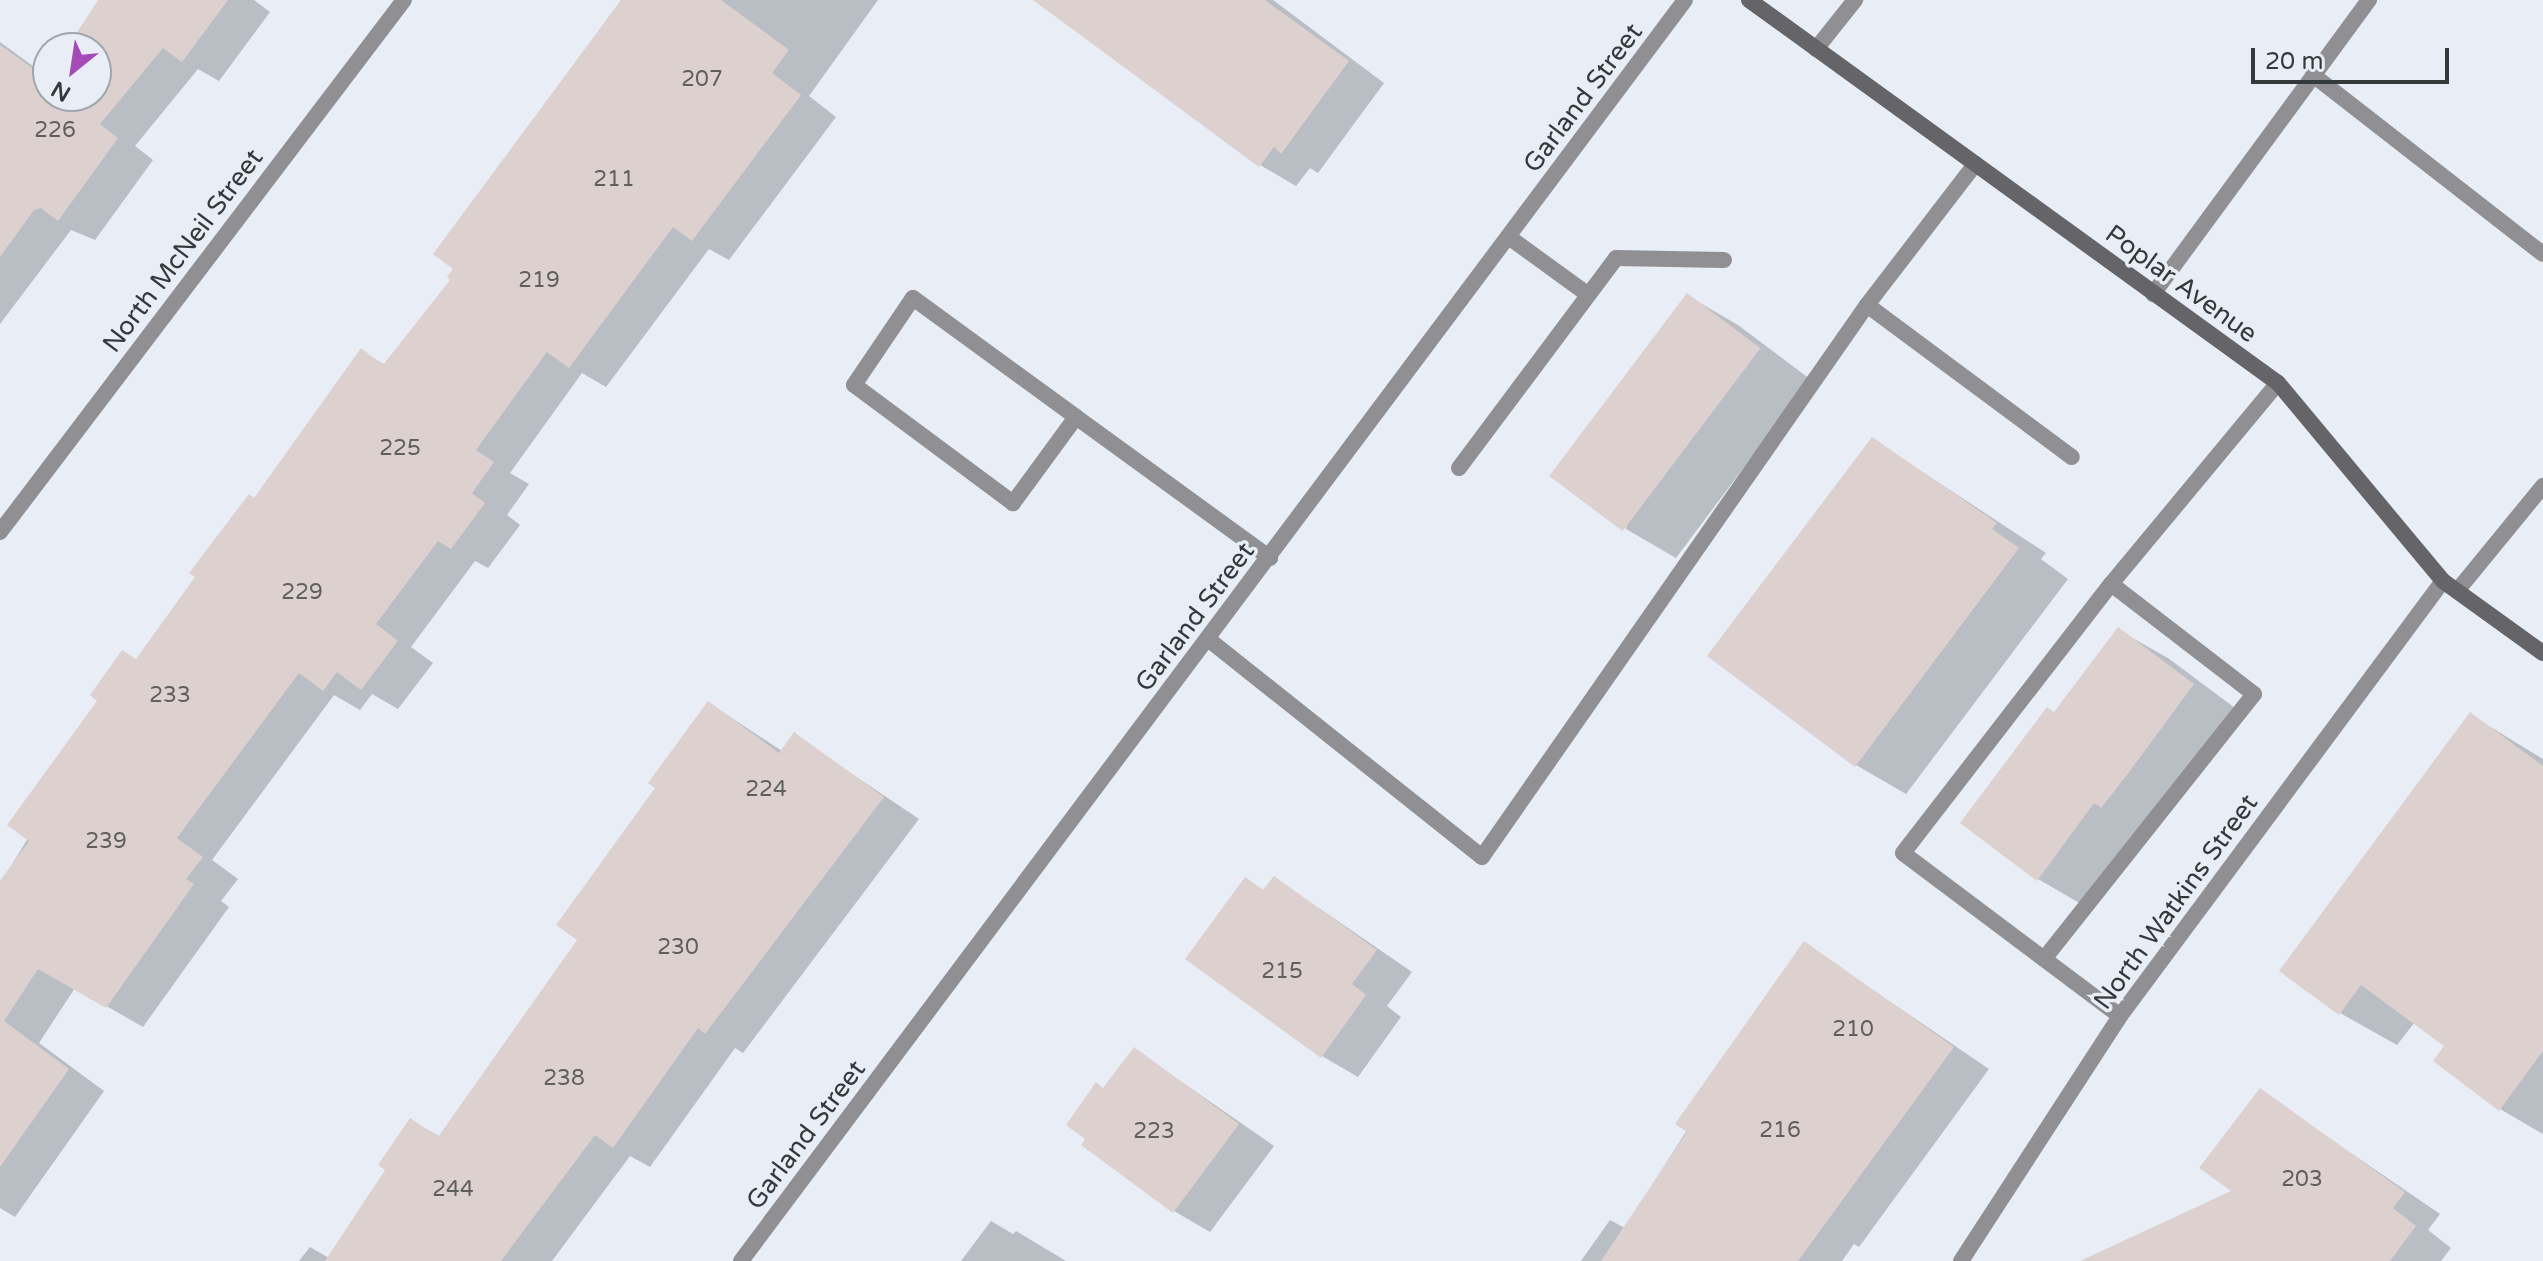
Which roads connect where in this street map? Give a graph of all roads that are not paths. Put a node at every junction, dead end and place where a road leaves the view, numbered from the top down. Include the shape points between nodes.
1 (404, 0) edge
2 (1685, 0) edge
3 (1749, 0) edge
4 (1855, 0) edge
5 (2369, 0) edge
6 (1816, 49) junction
7 (2313, 75) junction
8 (1975, 164) junction
9 (1510, 238) junction
10 (2543, 254) edge
11 (1724, 260) dead end
12 (1587, 294) junction
13 (2153, 294) junction
14 (1867, 305) junction
15 (2278, 383) junction
16 (1076, 417) junction
17 (2072, 457) dead end
18 (1459, 468) dead end
19 (2543, 486) edge
20 (0, 532) edge
21 (1270, 558) junction
22 (2443, 581) junction
23 (2111, 584) junction
24 (2457, 591) junction
25 (1208, 639) junction
26 (2543, 653) edge
27 (2044, 959) junction
28 (2120, 1016) junction
29 (741, 1261) edge
30 (1961, 1261) edge

1 - 20 street, North McNeil Street
2 - 9 street, Garland Street
3 - 6 main road, Poplar Avenue
4 - 6 street
5 - 7 street
6 - 8 main road, Poplar Avenue
7 - 10 street
7 - 13 street
8 - 13 main road, Poplar Avenue
8 - 14 street
9 - 12 street
9 - 21 street, Garland Street
11 - 12 street via 1616,258
12 - 18 street
13 - 15 main road, Poplar Avenue
14 - 17 street
14 - 25 street via 1482,857
15 - 22 main road, Poplar Avenue
15 - 23 street
16 - 16 street via 913,298 854,385 1013,503
16 - 21 street
19 - 24 street
21 - 25 street, Garland Street
22 - 24 main road, Poplar Avenue
22 - 28 street, North Watkins Street
23 - 27 street via 1903,853
23 - 27 street via 2254,694
24 - 26 main road, Poplar Avenue
25 - 29 street, Garland Street
27 - 28 street
28 - 30 street, North Watkins Street

